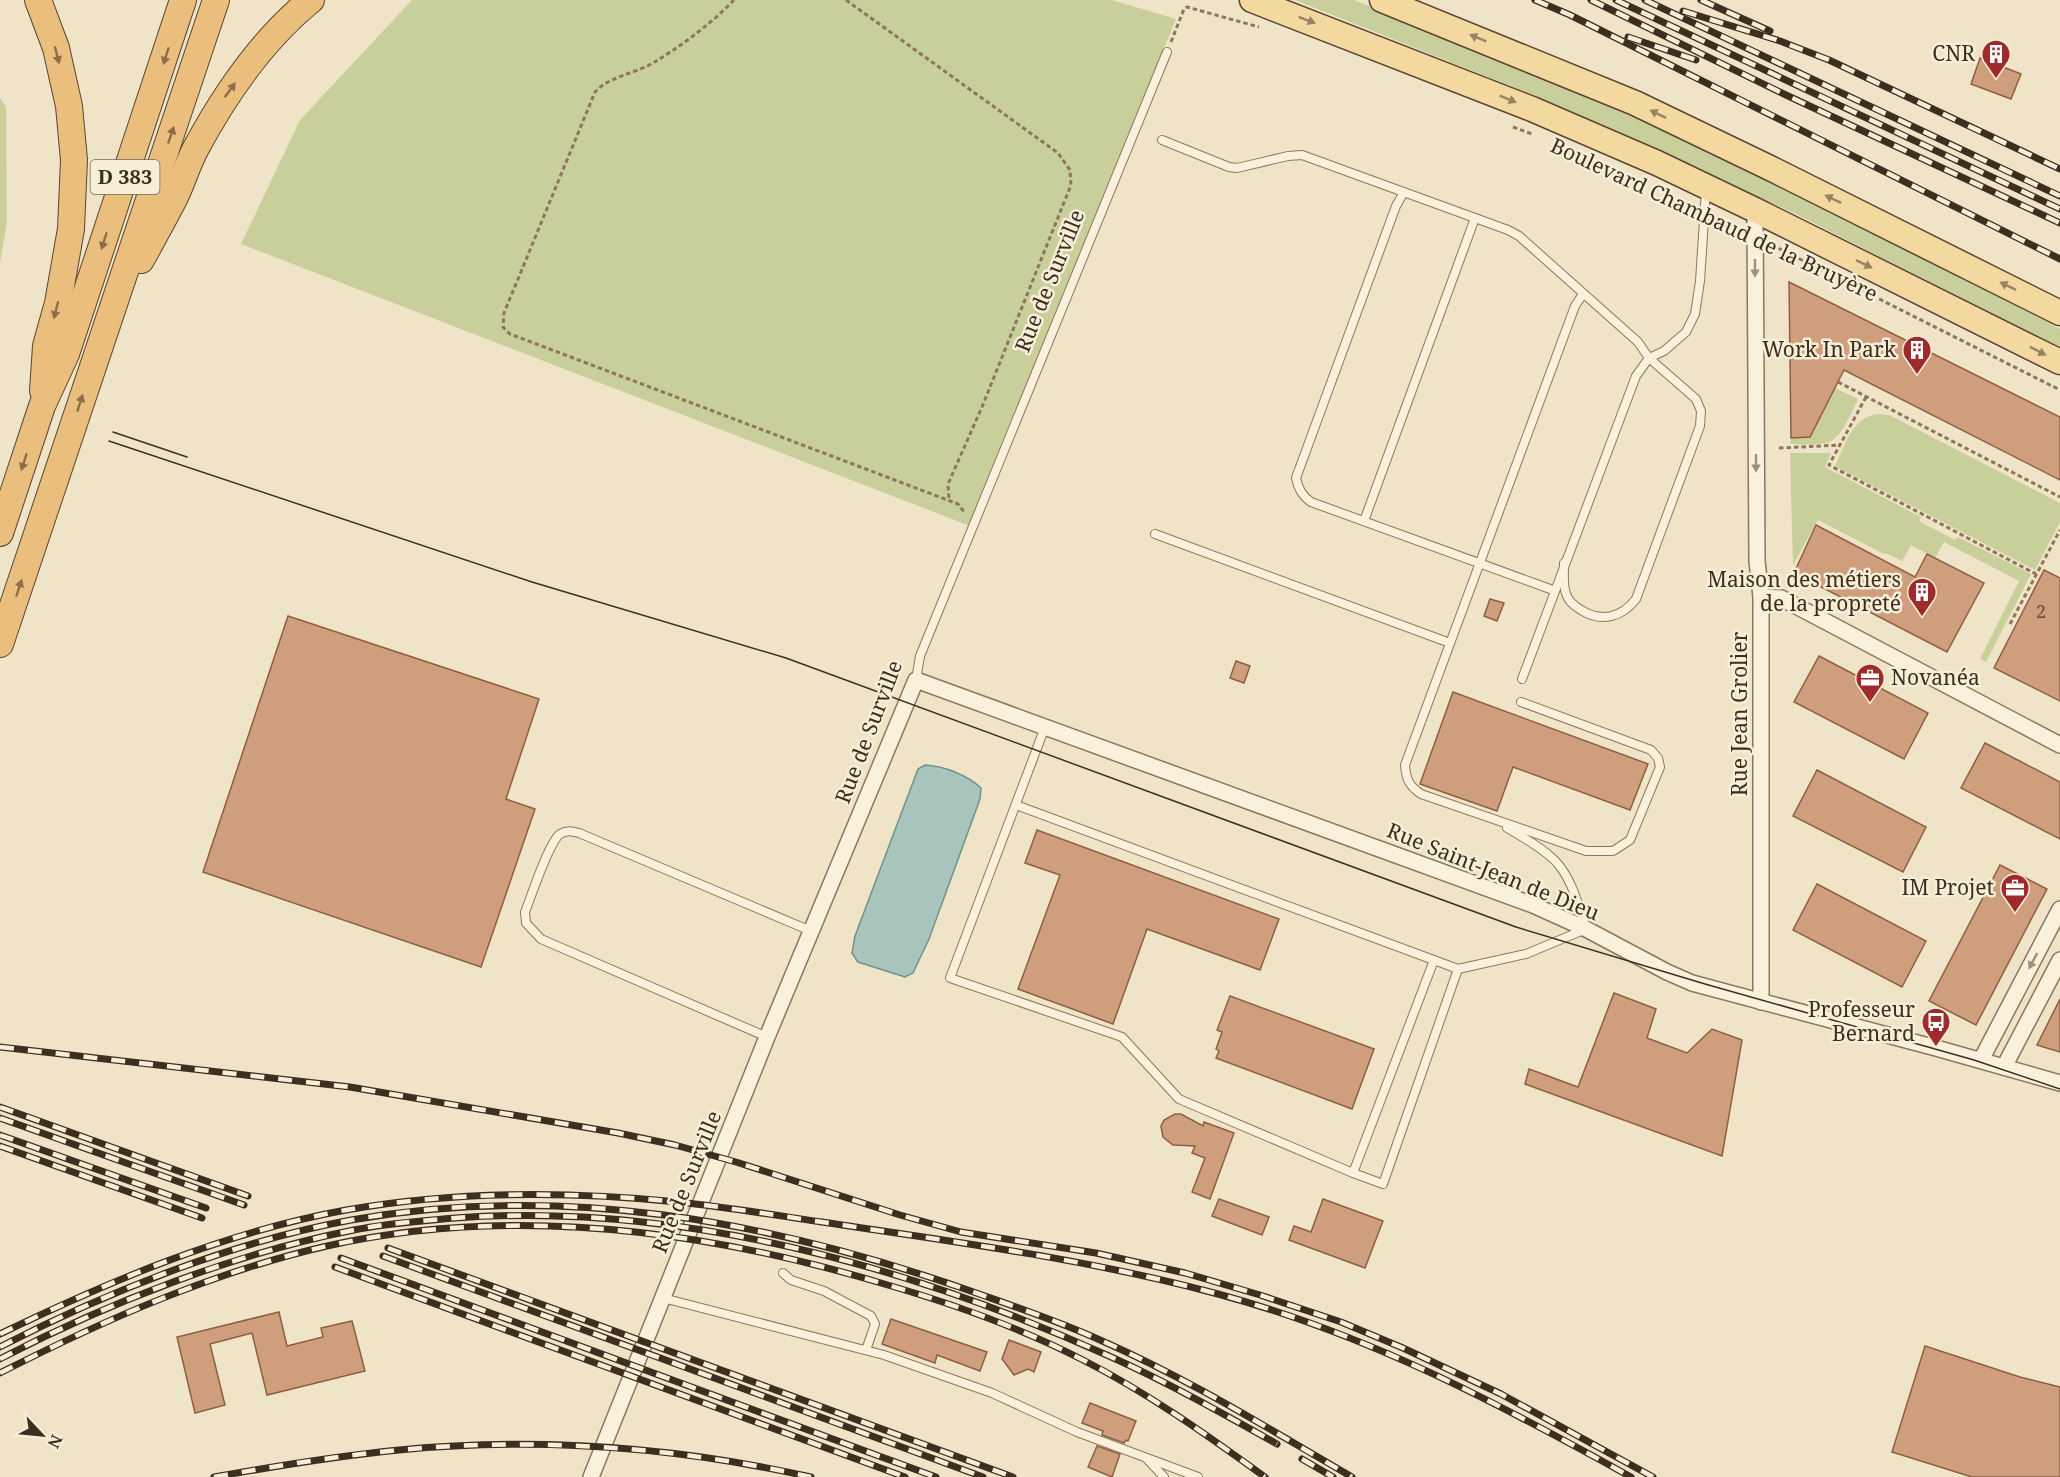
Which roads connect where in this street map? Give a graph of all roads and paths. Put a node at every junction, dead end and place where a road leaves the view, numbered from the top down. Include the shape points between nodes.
1 (38, 0) edge
2 (183, 0) edge
3 (216, 0) edge
4 (311, 0) edge
5 (734, 0) edge
6 (846, 0) edge
7 (1252, 0) edge
8 (1382, 0) edge
9 (1269, 31) dead end
10 (1167, 52) joint
11 (1510, 125) dead end
12 (1542, 138) dead end
13 (1162, 140) dead end
14 (1706, 187) junction
15 (1404, 192) junction
16 (1755, 210) junction
17 (1704, 212) junction
18 (1475, 218) junction
19 (1755, 237) junction
20 (1583, 294) junction
21 (2060, 313) edge
22 (105, 330) junction
23 (1649, 358) junction
24 (2060, 362) edge
25 (1838, 382) dead end
26 (2060, 390) edge
27 (1866, 397) junction
28 (42, 406) junction
29 (1840, 445) junction
30 (1779, 448) dead end
31 (2060, 497) edge
32 (949, 500) junction
33 (1364, 521) junction
34 (974, 524) junction
35 (2060, 530) edge
36 (0, 533) edge
37 (1155, 534) dead end
38 (1479, 563) junction
39 (1564, 563) junction
40 (2036, 574) junction
41 (1553, 590) junction
42 (1761, 597) junction
43 (2010, 624) dead end
44 (1450, 643) junction
45 (0, 644) edge
46 (1522, 679) dead end
47 (916, 680) junction
48 (1521, 702) dead end
49 (1045, 727) junction
50 (2060, 745) edge
51 (1016, 805) junction
52 (1487, 818) junction
53 (2060, 909) edge
54 (1586, 929) junction
55 (811, 931) junction
56 (1434, 960) junction
57 (2060, 960) edge
58 (1458, 969) junction
59 (1761, 1002) junction
60 (767, 1037) junction
61 (1980, 1060) junction
62 (2004, 1067) junction
63 (2060, 1083) edge
64 (1353, 1173) junction
65 (783, 1273) dead end
66 (663, 1298) junction
67 (866, 1350) junction
68 (1147, 1459) junction
69 (591, 1477) edge
70 (1164, 1477) edge
71 (1198, 1477) edge

1 -> 28 highway via 69,106 74,160 71,229 46,346
2 -> 28 highway, D 383 via 66,354
22 -> 3 highway, D 383
22 -> 4 highway via 226,96 255,57
5 - 32 path via 651,64 602,84 595,92 504,313 503,327 510,334
6 - 32 path via 1058,153 1070,170 1071,185 948,484
7 -> 14 main road, Boulevard Chambaud de la Bruyère via 1532,109
21 -> 8 main road via 1635,103
9 - 10 path via 1184,9
10 - 34 lane, Rue de Surville
11 - 12 path, Boulevard Chambaud de la Bruyère
13 - 15 lane via 1237,168 1302,155
14 - 16 main road, Boulevard Chambaud de la Bruyère
14 - 17 lane
15 - 18 lane
15 - 33 lane via 1296,478 1297,487 1311,502
16 - 19 street, Rue Jean Grolier
16 -> 24 main road, Boulevard Chambaud de la Bruyère
17 - 19 path, Boulevard Chambaud de la Bruyère
17 - 23 lane via 1695,314 1686,332
18 - 20 lane via 1519,236
18 - 33 lane
19 - 26 path, Boulevard Chambaud de la Bruyère
19 -> 42 street, Rue Jean Grolier via 1757,561
20 - 23 lane via 1638,342
20 - 38 lane via 1575,306
45 -> 22 highway, D 383
23 - 39 lane via 1625,401
23 - 39 lane via 1696,399 1701,418 1636,599 1628,609 1614,616 1584,612 1570,602 1564,587
25 - 27 path
27 - 29 path
27 - 31 path
28 -> 36 highway, D 383
29 - 30 path
29 - 40 path via 1829,465
32 - 34 path via 958,504
33 - 38 lane
34 - 47 lane, Rue de Surville via 920,656
35 - 40 path
37 - 44 lane
38 - 41 lane
38 - 44 lane
39 - 41 lane
40 - 43 path
41 - 46 lane
42 - 50 street via 1780,598
42 - 59 street, Rue Jean Grolier
44 - 52 lane via 1404,765 1406,778 1421,794
47 - 49 street, Rue Saint-Jean de Dieu
47 - 55 street, Rue de Surville
48 - 52 lane via 1651,750 1660,767 1630,840 1614,851 1586,851
49 - 51 lane
49 - 54 street, Rue Saint-Jean de Dieu via 1533,905
51 - 56 lane
51 - 64 lane via 950,978 1122,1037 1179,1099
52 - 54 lane via 1525,838 1558,863 1574,893
53 -> 61 street
54 - 58 lane via 1526,954
54 - 59 street, Rue Saint-Jean de Dieu via 1692,983
55 - 60 street, Rue de Surville
55 - 60 lane via 579,833 559,835 552,846 525,912 526,923 541,939
56 - 58 lane
56 - 64 lane
57 - 62 street
58 - 64 lane via 1383,1184
59 - 61 street, Rue Saint-Jean de Dieu
60 - 66 street, Rue de Surville
61 - 62 street, Rue Saint-Jean de Dieu
62 - 63 street, Rue Saint-Jean de Dieu
65 - 67 lane via 869,1313 875,1324
66 - 67 lane
66 - 69 street, Rue de Surville
67 - 68 lane via 992,1393
68 - 70 lane
68 - 71 lane

